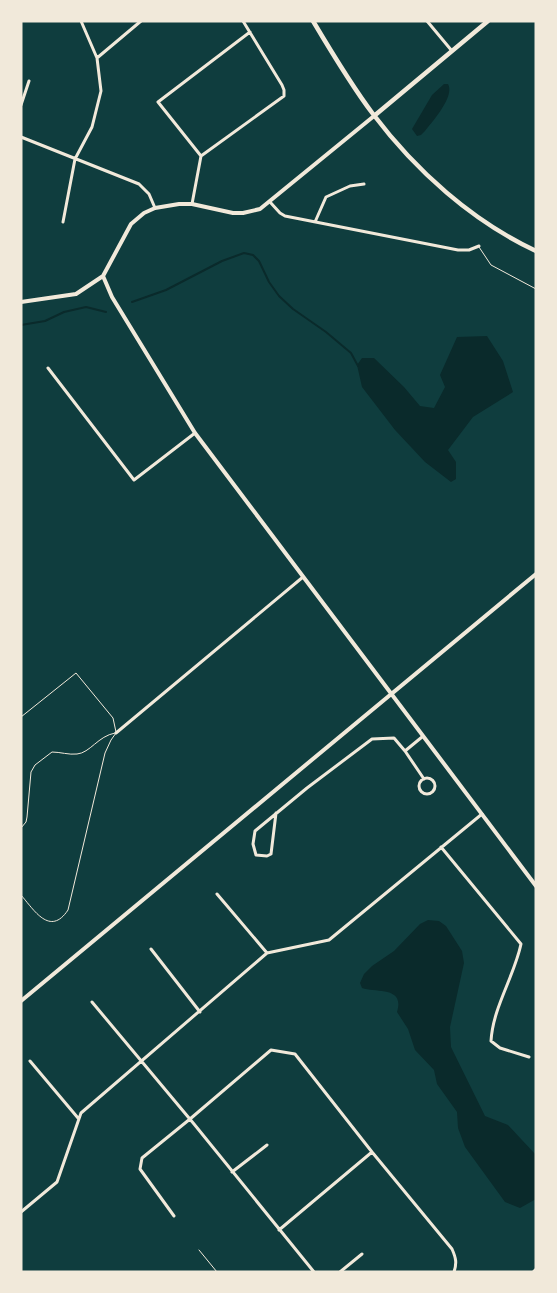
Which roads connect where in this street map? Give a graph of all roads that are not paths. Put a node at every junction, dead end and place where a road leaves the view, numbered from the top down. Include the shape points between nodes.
1 (81, 21) edge
2 (141, 21) edge
3 (243, 21) edge
4 (313, 21) edge
5 (427, 21) edge
6 (488, 21) edge
7 (250, 32) junction
8 (452, 52) junction
9 (97, 58) junction
10 (29, 81) dead end
11 (21, 105) edge
12 (374, 116) junction
13 (21, 137) edge
14 (201, 156) junction
15 (75, 159) junction
16 (364, 184) dead end
17 (270, 202) junction
18 (192, 204) junction
19 (155, 208) junction
20 (63, 222) dead end
21 (315, 222) junction
22 (479, 246) joint
23 (536, 251) edge
24 (103, 276) junction
25 (536, 289) edge
26 (21, 302) edge
27 (48, 368) dead end
28 (195, 433) junction
29 (536, 574) edge
30 (303, 578) junction
31 (390, 694) junction
32 (21, 717) edge
33 (116, 733) junction
34 (422, 737) junction
35 (405, 750) junction
36 (424, 779) junction
37 (276, 813) junction
38 (482, 814) junction
39 (21, 828) edge
40 (441, 847) junction
41 (536, 886) edge
42 (217, 894) dead end
43 (21, 895) edge
44 (151, 949) dead end
45 (267, 953) junction
46 (21, 1001) edge
47 (92, 1002) dead end
48 (200, 1012) junction
49 (529, 1057) dead end
50 (30, 1061) dead end
51 (142, 1062) junction
52 (78, 1118) junction
53 (190, 1119) junction
54 (267, 1145) dead end
55 (372, 1152) junction
56 (232, 1172) junction
57 (21, 1212) edge
58 (174, 1216) dead end
59 (279, 1230) junction
60 (199, 1250) dead end
61 (362, 1254) dead end
62 (216, 1272) edge
63 (314, 1272) edge
64 (340, 1272) edge
65 (454, 1272) edge

1 - 9 street
2 - 9 street
3 - 7 street
4 - 12 main road
5 - 8 street
6 - 8 main road
7 - 14 street via 282,85 284,96
7 - 14 street via 158,102
8 - 12 main road
9 - 15 street via 101,90 92,127
10 - 11 street
12 - 17 street
12 - 23 main road via 416,164 454,198 500,231
13 - 15 street
14 - 18 street
15 - 19 street via 139,184 149,194
15 - 20 street
16 - 21 street via 326,196
17 - 18 street via 260,209 244,213
17 - 21 street via 286,216
18 - 19 street
19 - 24 street via 131,224
21 - 22 street via 458,250
22 - 25 lane via 492,265
24 - 26 street via 76,294
24 - 28 street via 112,297
27 - 28 street via 134,480
28 - 30 street
29 - 31 street
30 - 31 street
30 - 33 street
31 - 34 street
31 - 46 street
32 - 33 lane via 76,672 113,718
33 - 39 lane via 105,735 77,754 52,752 36,765 30,772 27,817
33 - 43 lane via 105,753 68,910 58,920 46,920 38,916
34 - 35 street
34 - 38 street
35 - 36 street
35 - 37 street via 394,738 372,739
36 - 36 street via 420,790 432,793 435,788 433,781
37 - 37 street via 255,832 253,844 256,855 271,854
38 - 40 street
38 - 41 street
40 - 45 street via 329,940
40 - 49 street via 521,944 492,1028 491,1041 500,1048
42 - 45 street
44 - 48 street
45 - 48 street
47 - 51 street
48 - 51 street
50 - 52 street
51 - 52 street
51 - 53 street
52 - 57 street via 57,1182
53 - 55 street via 271,1050 295,1054
53 - 56 street
53 - 58 street via 142,1158 140,1169
54 - 56 street
55 - 59 street
55 - 65 street via 452,1249 456,1257
56 - 59 street
59 - 63 street
60 - 62 lane
61 - 64 street

